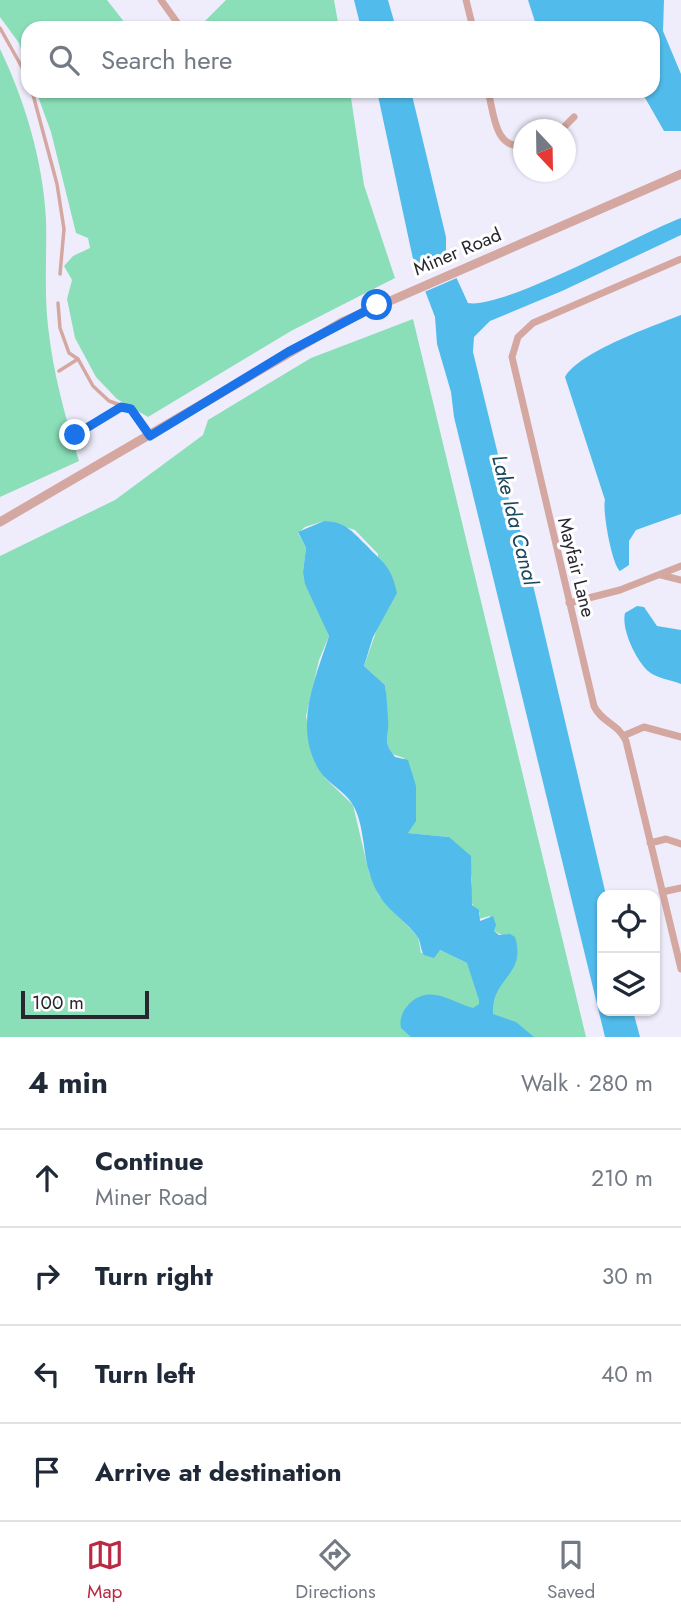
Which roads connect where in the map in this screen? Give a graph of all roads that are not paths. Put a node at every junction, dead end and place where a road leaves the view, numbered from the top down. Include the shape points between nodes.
1 (466, 0) edge
2 (164, 1) edge
3 (177, 21) edge
4 (471, 21) edge
5 (0, 28) edge
6 (21, 66) edge
7 (34, 98) edge
8 (490, 98) edge
9 (513, 145) edge
10 (681, 174) edge
11 (681, 258) edge
12 (60, 274) dead end
13 (58, 303) dead end
14 (78, 359) junction
15 (59, 371) dead end
16 (121, 407) junction
17 (75, 435) dead end
18 (150, 436) junction
19 (0, 522) edge
20 (681, 566) edge
21 (661, 575) junction
22 (681, 580) edge
23 (569, 603) junction
24 (624, 736) junction
25 (681, 737) edge
26 (650, 843) junction
27 (681, 844) edge
28 (681, 887) edge
29 (662, 892) junction
30 (681, 969) edge

1 - 4 street
2 - 3 street
5 - 6 lane
7 - 12 lane via 59,195 64,229
8 - 9 street via 499,135
10 - 18 street, Miner Road via 458,270 306,342
11 - 23 street, Mayfair Lane via 533,323 515,343 513,370
13 - 14 lane via 60,328 69,353
14 - 15 lane
14 - 16 lane via 93,386
16 - 17 lane
16 - 18 lane via 131,409
18 - 19 street, Miner Road
20 - 21 street
21 - 22 street
21 - 23 street
23 - 24 street, Mayfair Lane via 594,706
24 - 25 street via 644,727
24 - 26 street
26 - 27 street via 666,839
26 - 29 street
28 - 29 street
29 - 30 street

